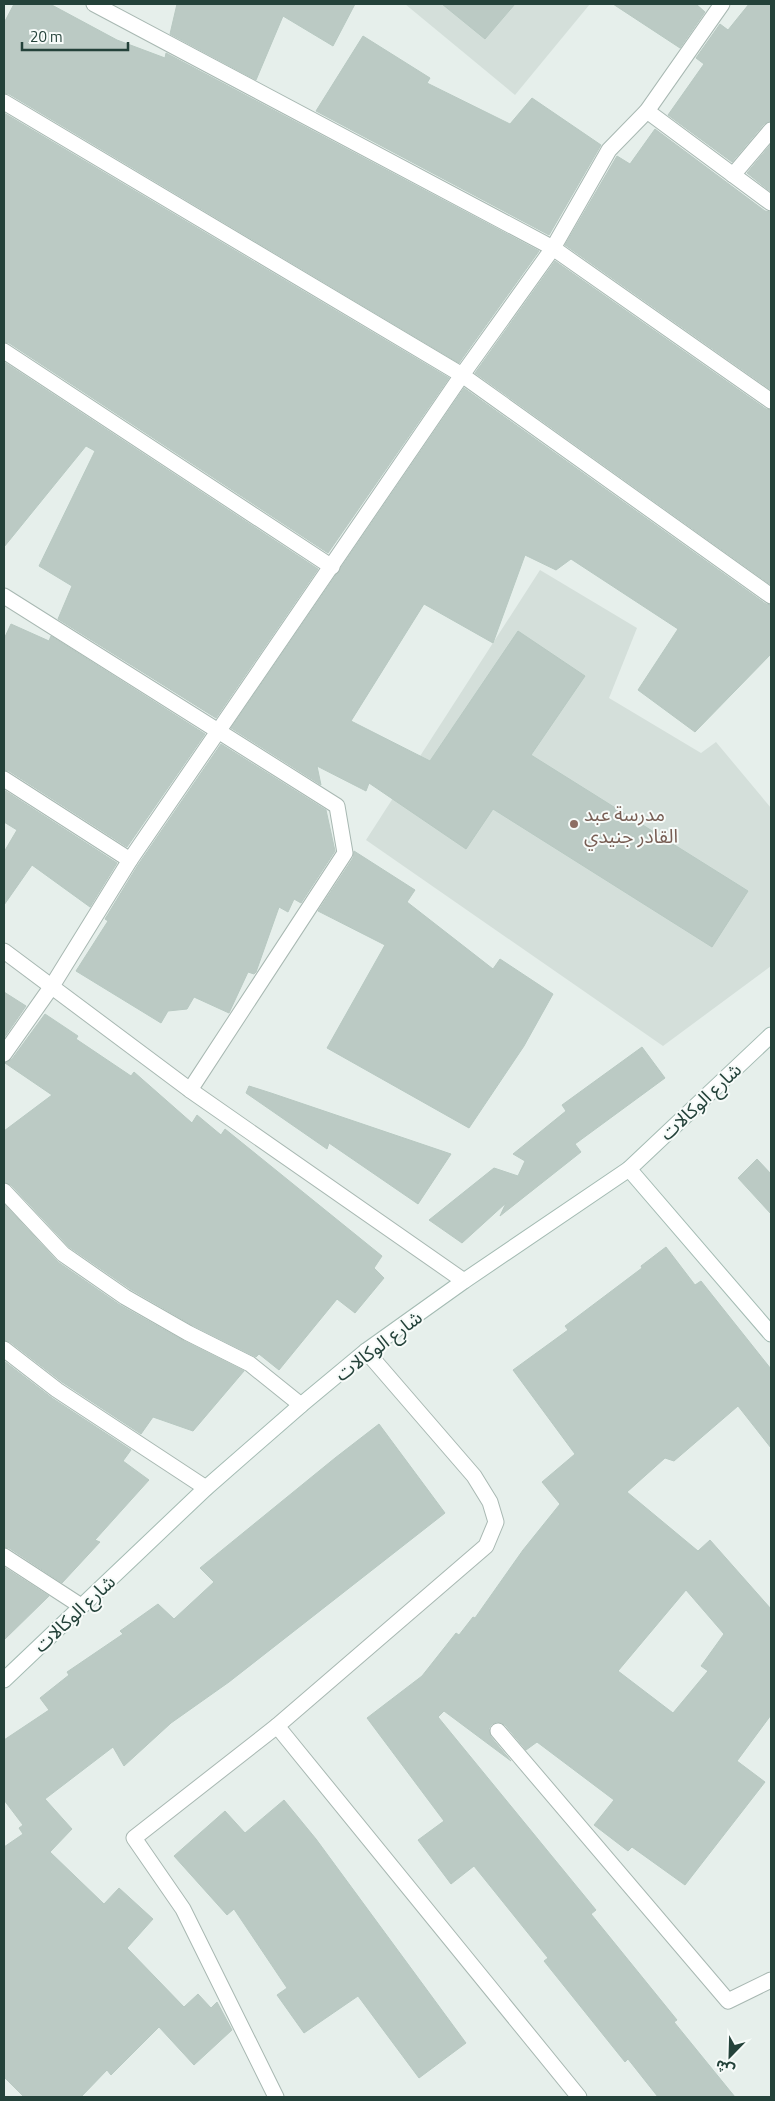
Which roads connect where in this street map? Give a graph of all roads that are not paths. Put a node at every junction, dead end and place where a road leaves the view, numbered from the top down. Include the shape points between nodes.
1 (94, 4) edge
2 (722, 4) edge
3 (4, 102) edge
4 (647, 111) junction
5 (771, 130) edge
6 (733, 175) junction
7 (771, 203) edge
8 (553, 248) junction
9 (4, 352) edge
10 (462, 375) junction
11 (771, 401) edge
12 (332, 567) junction
13 (4, 596) edge
14 (771, 596) edge
15 (218, 732) junction
16 (4, 779) edge
17 (130, 860) junction
18 (4, 951) edge
19 (52, 986) junction
20 (771, 1035) edge
21 (4, 1054) edge
22 (190, 1090) junction
23 (629, 1169) junction
24 (4, 1191) edge
25 (464, 1281) junction
26 (771, 1334) edge
27 (4, 1349) edge
28 (366, 1352) junction
29 (301, 1405) junction
30 (206, 1488) junction
31 (4, 1556) edge
32 (81, 1606) junction
33 (4, 1680) edge
34 (277, 1726) junction
35 (498, 1731) dead end
36 (771, 1980) edge
37 (276, 2097) edge
38 (579, 2097) edge

1 - 8 street
2 - 4 street
3 - 10 street
4 - 6 street
4 - 8 street via 609,150
5 - 6 street
6 - 7 street
8 - 10 street
8 - 11 street
9 - 12 street
10 - 12 street
10 - 14 street
12 - 15 street
13 - 15 street
15 - 17 street
15 - 22 street via 337,806 345,853
16 - 17 street
17 - 19 street
18 - 19 street
19 - 21 street
19 - 22 street
20 - 23 street, شارع الوكالات
22 - 25 street
23 - 25 street, شارع الوكالات
23 - 26 street
24 - 29 street via 63,1254 125,1297 250,1364
25 - 28 street, شارع الوكالات
27 - 30 street via 57,1390
28 - 29 street, شارع الوكالات
28 - 34 street via 474,1476 490,1502 496,1522 486,1546
29 - 30 street, شارع الوكالات
30 - 32 street, شارع الوكالات
31 - 32 street
32 - 33 street, شارع الوكالات
34 - 37 street via 134,1838 183,1909
34 - 38 street
35 - 36 street via 728,2001

